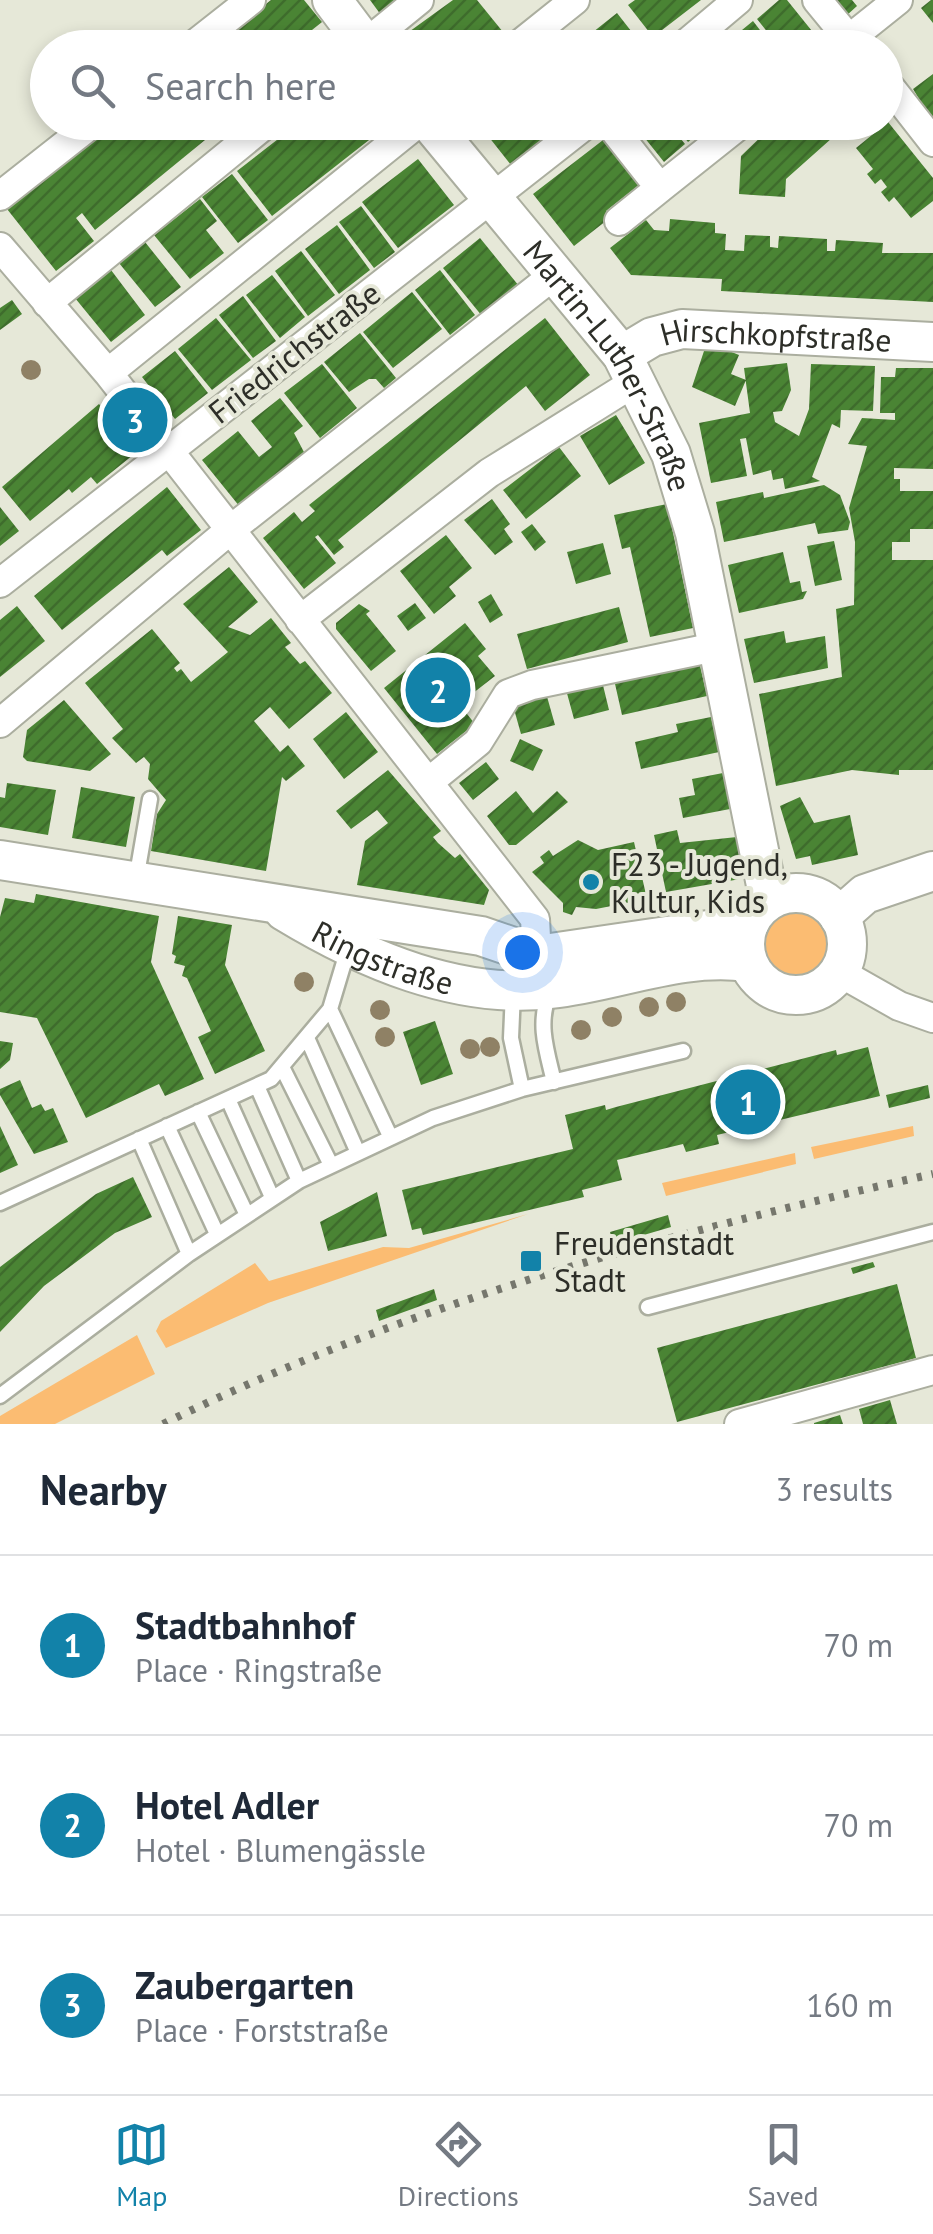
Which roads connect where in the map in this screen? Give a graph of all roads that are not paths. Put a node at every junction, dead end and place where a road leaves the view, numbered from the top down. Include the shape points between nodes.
1 (251, 0) edge
2 (332, 0) edge
3 (420, 0) edge
4 (575, 0) edge
5 (738, 0) edge
6 (817, 0) edge
7 (898, 0) edge
8 (213, 30) edge
9 (353, 30) edge
10 (383, 30) edge
11 (537, 30) edge
12 (702, 30) edge
13 (835, 30) edge
14 (860, 30) edge
15 (903, 104) edge
16 (71, 140) edge
17 (246, 140) edge
18 (397, 140) edge
19 (443, 140) edge
20 (566, 140) edge
21 (622, 140) edge
22 (720, 140) edge
23 (933, 142) edge
24 (660, 188) junction
25 (0, 196) edge
26 (490, 198) junction
27 (619, 221) dead end
28 (0, 247) edge
29 (554, 275) junction
30 (47, 303) junction
31 (933, 342) edge
32 (630, 368) junction
33 (108, 373) junction
34 (167, 451) junction
35 (230, 530) junction
36 (0, 583) edge
37 (300, 620) junction
38 (720, 646) junction
39 (0, 723) edge
40 (430, 781) junction
41 (150, 799) dead end
42 (0, 860) edge
43 (933, 871) edge
44 (136, 880) junction
45 (759, 912) junction
46 (839, 916) junction
47 (344, 931) junction
48 (537, 955) junction
49 (747, 962) junction
50 (839, 972) junction
51 (552, 990) junction
52 (513, 991) junction
53 (330, 1009) junction
54 (933, 1018) edge
55 (308, 1040) junction
56 (683, 1052) dead end
57 (282, 1067) junction
58 (554, 1082) junction
59 (257, 1086) junction
60 (522, 1090) junction
61 (228, 1099) junction
62 (198, 1112) junction
63 (167, 1126) junction
64 (390, 1136) junction
65 (139, 1139) junction
66 (358, 1153) junction
67 (331, 1166) junction
68 (299, 1180) junction
69 (270, 1196) junction
70 (0, 1203) edge
71 (246, 1213) junction
72 (933, 1232) edge
73 (216, 1234) junction
74 (189, 1254) junction
75 (648, 1307) dead end
76 (933, 1370) edge
77 (0, 1396) edge
78 (739, 1424) edge

1 - 8 street
2 - 9 main road
3 - 10 street
4 - 11 street
5 - 12 street
6 - 13 street
7 - 14 street
15 - 23 street
16 - 25 street
17 - 30 street
18 - 33 street
19 - 26 main road, Martin-Luther-Straße
20 - 26 street, Friedrichstraße
21 - 24 street
22 - 24 street
24 - 27 street
26 - 29 main road, Martin-Luther-Straße
26 - 34 street, Friedrichstraße
28 - 30 street
29 - 32 main road, Martin-Luther-Straße
29 - 35 street
30 - 33 street
31 - 32 main road, Hirschkopfstraße via 682,329 652,338
32 - 37 street
32 - 38 main road, Martin-Luther-Straße via 686,493
33 - 34 street
34 - 35 street
34 - 36 street, Friedrichstraße
35 - 37 street
35 - 39 street
37 - 40 street
38 - 40 street via 508,694 478,742
38 - 45 main road, Martin-Luther-Straße
40 - 48 street via 535,920
41 - 44 lane
42 - 44 main road, Ringstraße
43 - 46 main road via 865,894
44 - 47 main road, Ringstraße via 267,901
45 - 46 main road via 800,893 829,904
45 - 48 main road, Ringstraße
45 - 49 main road via 745,936
46 - 50 main road via 847,944
47 - 48 main road, Ringstraße via 481,936
47 - 52 main road, Ringstraße via 445,982
47 - 53 lane
48 - 52 street
49 - 50 main road via 782,994 814,992
49 - 51 main road, Ringstraße via 694,960
50 - 54 street
51 - 52 main road, Ringstraße
51 - 58 lane via 542,1010 542,1033
52 - 60 lane via 511,1038
53 - 55 lane
53 - 64 lane
55 - 57 lane
55 - 66 lane
56 - 58 lane
57 - 59 lane
57 - 67 lane
58 - 60 lane
59 - 61 lane
59 - 68 lane
60 - 64 lane
61 - 62 lane
61 - 69 lane
62 - 63 lane
62 - 71 lane
63 - 65 lane
63 - 73 lane
64 - 66 lane
65 - 70 lane
65 - 74 lane
66 - 67 lane
67 - 68 lane
68 - 69 lane
69 - 71 lane
71 - 73 lane
72 - 75 lane
73 - 74 lane
74 - 77 lane
76 - 78 street

